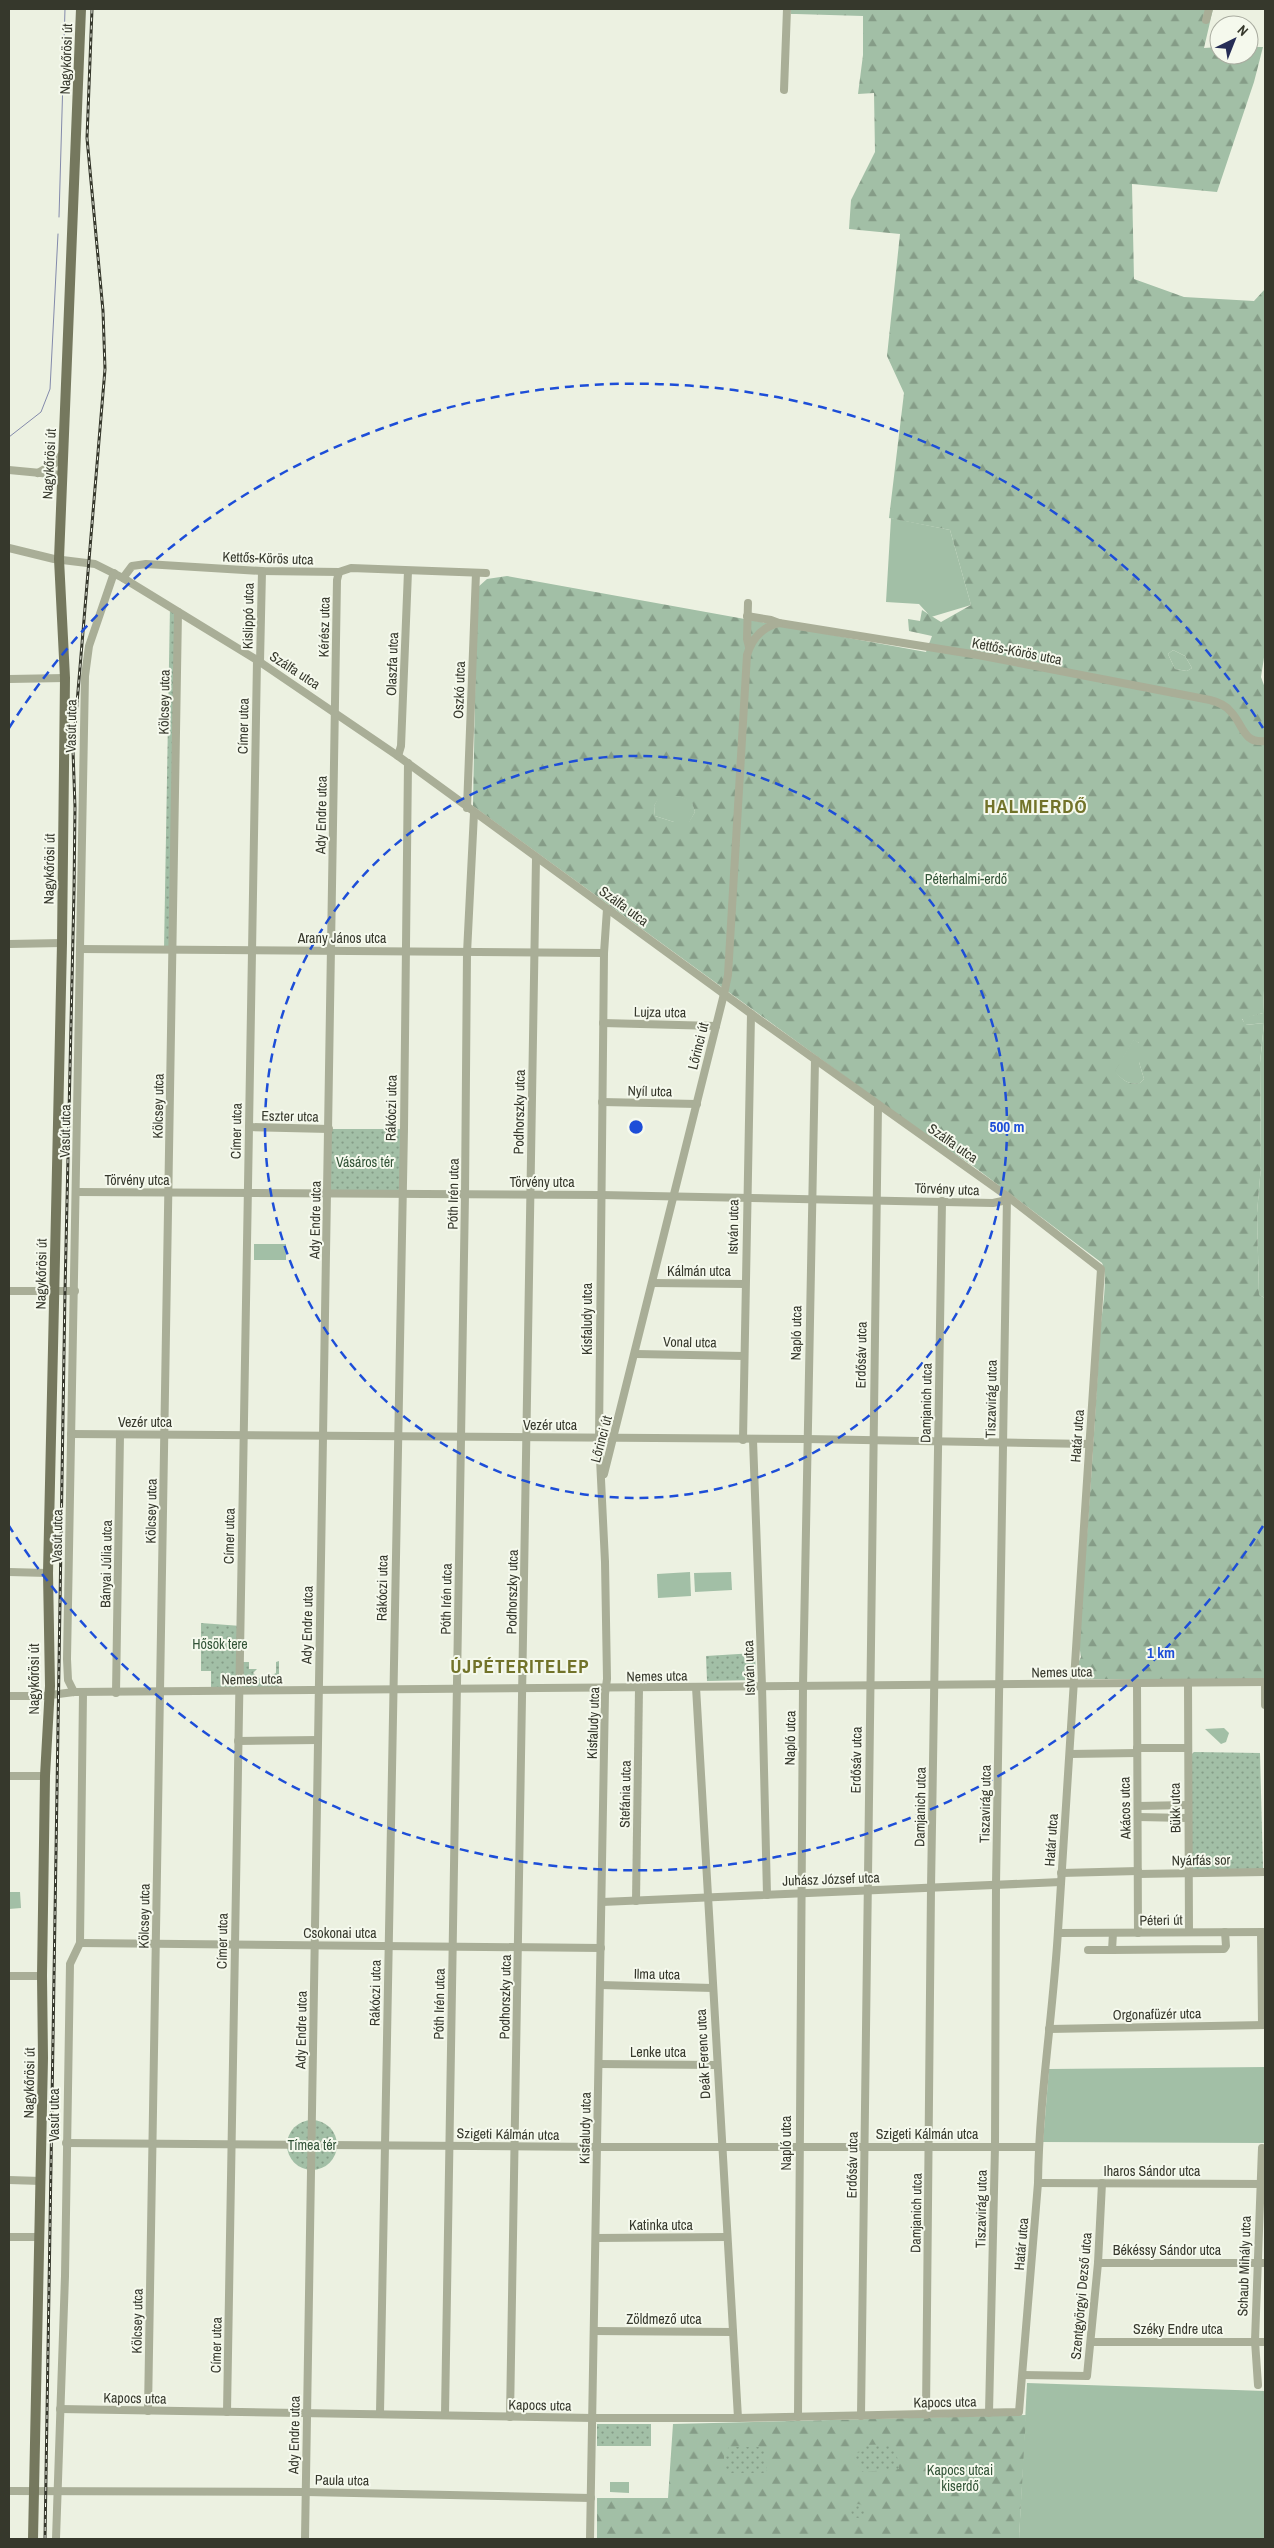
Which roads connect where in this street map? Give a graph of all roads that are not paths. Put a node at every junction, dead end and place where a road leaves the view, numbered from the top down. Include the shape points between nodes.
1 (81, 9) edge
2 (786, 9) edge
3 (1209, 9) edge
4 (1206, 20) dead end
5 (784, 90) dead end
6 (63, 453) junction
7 (9, 470) edge
8 (38, 473) junction
9 (62, 475) junction
10 (9, 548) edge
11 (59, 559) junction
12 (262, 571) junction
13 (408, 571) junction
14 (339, 572) junction
15 (114, 573) junction
16 (476, 573) junction
17 (486, 573) dead end
18 (123, 578) junction
19 (748, 603) dead end
20 (178, 612) junction
21 (747, 616) junction
22 (779, 624) junction
23 (749, 647) junction
24 (258, 661) junction
25 (9, 678) edge
26 (65, 678) junction
27 (335, 712) junction
28 (1265, 741) edge
29 (398, 756) junction
30 (408, 763) junction
31 (467, 808) junction
32 (474, 813) junction
33 (536, 858) junction
34 (607, 909) junction
35 (62, 943) junction
36 (9, 944) edge
37 (80, 949) junction
38 (173, 949) junction
39 (251, 950) junction
40 (332, 951) junction
41 (404, 951) junction
42 (534, 952) junction
43 (467, 953) junction
44 (604, 953) junction
45 (724, 994) junction
46 (752, 1014) junction
47 (604, 1023) junction
48 (716, 1026) junction
49 (815, 1060) junction
50 (602, 1102) junction
51 (697, 1104) junction
52 (878, 1105) junction
53 (249, 1127) junction
54 (329, 1129) junction
55 (77, 1192) junction
56 (169, 1193) junction
57 (247, 1194) junction
58 (327, 1194) junction
59 (401, 1194) junction
60 (465, 1195) junction
61 (530, 1195) junction
62 (601, 1195) junction
63 (673, 1198) junction
64 (746, 1198) junction
65 (811, 1198) junction
66 (1007, 1198) junction
67 (876, 1199) junction
68 (942, 1201) junction
69 (1101, 1269) joint
70 (653, 1284) junction
71 (745, 1284) junction
72 (9, 1291) edge
73 (55, 1291) junction
74 (75, 1291) junction
75 (636, 1354) junction
76 (744, 1356) junction
77 (71, 1434) junction
78 (243, 1434) junction
79 (120, 1435) junction
80 (164, 1435) junction
81 (324, 1435) junction
82 (398, 1436) junction
83 (462, 1437) junction
84 (526, 1437) junction
85 (599, 1438) junction
86 (614, 1438) junction
87 (807, 1439) junction
88 (743, 1440) junction
89 (752, 1440) junction
90 (872, 1440) junction
91 (937, 1442) junction
92 (1003, 1443) junction
93 (1089, 1444) junction
94 (602, 1480) junction
95 (9, 1572) edge
96 (48, 1573) junction
97 (1265, 1682) edge
98 (1136, 1683) junction
99 (1188, 1683) junction
100 (1074, 1684) junction
101 (762, 1686) junction
102 (803, 1686) junction
103 (870, 1686) junction
104 (935, 1686) junction
105 (999, 1686) junction
106 (639, 1688) junction
107 (696, 1688) junction
108 (457, 1689) junction
109 (606, 1689) junction
110 (319, 1690) junction
111 (523, 1690) junction
112 (392, 1691) junction
113 (74, 1692) junction
114 (239, 1692) junction
115 (83, 1693) junction
116 (116, 1693) junction
117 (160, 1693) junction
118 (50, 1694) junction
119 (9, 1696) edge
120 (1265, 1705) edge
121 (318, 1740) junction
122 (238, 1741) junction
123 (1188, 1748) junction
124 (1137, 1751) junction
125 (1070, 1754) junction
126 (9, 1776) edge
127 (45, 1776) junction
128 (1188, 1805) junction
129 (1138, 1806) junction
130 (1138, 1817) junction
131 (1188, 1818) junction
132 (1138, 1872) junction
133 (1265, 1872) edge
134 (1062, 1873) junction
135 (1189, 1873) junction
136 (1060, 1882) junction
137 (996, 1885) junction
138 (931, 1888) junction
139 (867, 1890) junction
140 (802, 1893) junction
141 (767, 1894) junction
142 (707, 1898) junction
143 (636, 1901) junction
144 (602, 1902) junction
145 (1151, 1932) junction
146 (1192, 1932) junction
147 (1225, 1932) junction
148 (1263, 1932) edge
149 (1058, 1933) junction
150 (1113, 1933) junction
151 (1138, 1933) junction
152 (80, 1943) junction
153 (156, 1944) junction
154 (234, 1945) junction
155 (315, 1945) junction
156 (388, 1945) junction
157 (453, 1947) junction
158 (518, 1947) junction
159 (601, 1948) junction
160 (1088, 1950) dead end
161 (1112, 1950) junction
162 (1150, 1950) junction
163 (1194, 1950) junction
164 (9, 1976) edge
165 (42, 1976) junction
166 (600, 1985) junction
167 (712, 1988) junction
168 (1264, 2025) edge
169 (1050, 2029) junction
170 (599, 2064) junction
171 (716, 2065) junction
172 (66, 2143) junction
173 (153, 2144) junction
174 (312, 2144) junction
175 (385, 2145) junction
176 (515, 2145) junction
177 (232, 2146) junction
178 (450, 2146) junction
179 (722, 2146) junction
180 (799, 2146) junction
181 (865, 2146) junction
182 (995, 2146) junction
183 (597, 2147) junction
184 (929, 2147) junction
185 (1039, 2147) junction
186 (1262, 2148) dead end
187 (9, 2180) edge
188 (41, 2181) junction
189 (1038, 2183) junction
190 (1102, 2183) junction
191 (1262, 2184) edge
192 (9, 2237) edge
193 (39, 2237) junction
194 (727, 2237) junction
195 (596, 2238) junction
196 (1098, 2263) junction
197 (1261, 2263) edge
198 (594, 2331) junction
199 (733, 2332) junction
200 (1090, 2342) junction
201 (1255, 2342) junction
202 (1265, 2342) edge
203 (1023, 2375) junction
204 (1258, 2386) dead end
205 (60, 2409) junction
206 (148, 2411) junction
207 (227, 2412) junction
208 (307, 2412) junction
209 (1019, 2412) joint
210 (989, 2413) junction
211 (380, 2414) junction
212 (926, 2414) junction
213 (445, 2415) junction
214 (510, 2416) junction
215 (861, 2416) junction
216 (798, 2417) junction
217 (593, 2418) junction
218 (738, 2418) junction
219 (34, 2490) junction
220 (57, 2490) junction
221 (9, 2491) edge
222 (306, 2492) junction
223 (591, 2498) junction
224 (32, 2539) edge
225 (56, 2539) edge
226 (305, 2539) edge
227 (590, 2539) edge

1 - 6 main road, Nagykőrösi út
2 - 5 street
3 - 4 street
6 - 8 street via 55,463
6 - 9 main road, Nagykőrösi út
7 - 8 street
8 - 9 street
9 - 11 main road, Nagykőrösi út
10 - 11 street
11 - 15 street via 96,564
11 - 26 main road, Nagykőrösi út
12 - 14 street, Kettős-Körös utca
12 - 18 street, Kettős-Körös utca via 146,564 132,566
12 - 24 street, Kislippó utca
13 - 14 street, Kettős-Körös utca via 351,568
13 - 16 street, Kettős-Körös utca
13 - 29 street, Olaszfa utca
14 - 27 street, Kérész utca
15 - 18 street
15 - 37 street, Vasút utca via 86,667
16 - 17 street, Kettős-Körös utca
16 - 31 street, Oszkó utca
18 - 20 street, Szálfa utca
19 - 21 street, Lőrinci út
20 - 24 street, Szálfa utca
20 - 38 street, Kölcsey utca
21 - 22 street, Kettős-Körös utca
21 - 23 street, Lőrinci út
22 - 23 street via 760,632
22 - 28 street, Kettős-Körös utca via 978,656 1210,700 1231,711 1250,738
23 - 45 street, Lőrinci út via 744,678
24 - 27 street, Szálfa utca
24 - 39 street, Címer utca
25 - 26 street
26 - 35 main road, Nagykőrösi út
27 - 29 street, Szálfa utca
27 - 40 street, Ady Endre utca
29 - 30 street, Szálfa utca
30 - 31 street, Szálfa utca
30 - 41 street, Rákóczi utca
31 - 32 street, Szálfa utca
32 - 33 street, Szálfa utca
32 - 43 street, Póth Irén utca
33 - 34 street, Szálfa utca
33 - 42 street, Podhorszky utca
34 - 44 street, Kisfaludy utca
34 - 45 street, Szálfa utca
35 - 36 street
35 - 73 main road, Nagykőrösi út
37 - 38 street, Arany János utca
37 - 55 street, Vasút utca
38 - 39 street, Arany János utca
38 - 56 street, Kölcsey utca
39 - 40 street, Arany János utca
39 - 53 street, Címer utca
40 - 41 street, Arany János utca
40 - 54 street, Ady Endre utca
41 - 43 street, Arany János utca
41 - 59 street, Rákóczi utca
42 - 43 street, Arany János utca
42 - 44 street, Arany János utca
42 - 61 street, Podhorszky utca
43 - 60 street, Póth Irén utca
44 - 47 street, Kisfaludy utca
45 - 46 street, Szálfa utca
45 - 48 street, Lőrinci út
46 - 49 street, Szálfa utca
46 - 64 street, István utca
47 - 48 street, Lujza utca
47 - 50 street, Kisfaludy utca
48 - 51 street, Lőrinci út
49 - 52 street, Szálfa utca
49 - 65 street, Napló utca
50 - 51 street, Nyíl utca
50 - 62 street, Kisfaludy utca
51 - 63 street, Lőrinci út
52 - 66 street, Szálfa utca
52 - 67 street, Erdősáv utca
53 - 54 street, Eszter utca
53 - 57 street, Címer utca
54 - 58 street, Ady Endre utca
55 - 56 street, Törvény utca
55 - 74 street, Vasút utca
56 - 57 street, Törvény utca
56 - 80 street, Kölcsey utca
57 - 58 street, Törvény utca
57 - 78 street, Címer utca
58 - 59 street, Törvény utca
58 - 81 street, Ady Endre utca
59 - 60 street, Törvény utca
59 - 82 street, Rákóczi utca
60 - 61 street, Törvény utca
60 - 83 street, Póth Irén utca
61 - 62 street, Törvény utca
61 - 84 street, Podhorszky utca
62 - 63 street, Törvény utca
62 - 85 street, Kisfaludy utca
63 - 64 street, Törvény utca
63 - 70 street, Lőrinci út
64 - 65 street, Törvény utca
64 - 71 street, István utca
65 - 67 street, Törvény utca
65 - 87 street, Napló utca
66 - 68 street, Törvény utca via 993,1203
66 - 69 street, Szálfa utca
66 - 92 street, Tiszavirág utca
67 - 68 street, Törvény utca
67 - 90 street, Erdősáv utca
68 - 91 street, Damjanich utca
69 - 93 street, Határ utca
70 - 71 street, Kálmán utca
70 - 75 street, Lőrinci út
71 - 76 street, István utca
72 - 73 street
73 - 74 street
73 - 96 main road, Nagykőrösi út
74 - 77 street, Vasút utca
75 - 76 street, Vonal utca
75 - 86 street, Lőrinci út
76 - 88 street, István utca
77 - 79 street, Vezér utca
77 - 113 street, Vasút utca via 67,1659 68,1680
78 - 80 street, Vezér utca
78 - 81 street, Vezér utca
78 - 114 street, Címer utca
79 - 80 street, Vezér utca
79 - 116 street, Bányai Júlia utca
80 - 117 street, Kölcsey utca
81 - 82 street, Vezér utca
81 - 110 street, Ady Endre utca
82 - 83 street, Vezér utca
82 - 112 street, Rákóczi utca
83 - 84 street, Vezér utca
83 - 108 street, Póth Irén utca
84 - 85 street, Vezér utca
84 - 111 street, Podhorszky utca
85 - 86 street, Vezér utca
85 - 94 street, Kisfaludy utca
86 - 88 street, Vezér utca
86 - 94 street, Lőrinci út
87 - 89 street, Vezér utca
87 - 90 street, Vezér utca
87 - 102 street, Napló utca
88 - 89 street, Vezér utca
89 - 101 street, István utca
90 - 91 street, Vezér utca
90 - 103 street, Erdősáv utca
91 - 92 street, Vezér utca
91 - 104 street, Damjanich utca
92 - 93 street, Vezér utca
92 - 105 street, Tiszavirág utca
93 - 100 street, Határ utca
94 - 109 street, Kisfaludy utca
95 - 96 street
96 - 118 main road, Nagykőrösi út
97 - 99 street, Nemes utca
97 - 120 street
98 - 99 street, Nemes utca
98 - 100 street, Nemes utca
98 - 124 street, Akácos utca
99 - 123 street, Bükk utca
100 - 105 street, Nemes utca
100 - 125 street, Határ utca
101 - 102 street, Nemes utca
101 - 107 street, Nemes utca
101 - 141 street, István utca
102 - 103 street, Nemes utca
102 - 140 street, Napló utca
103 - 104 street, Nemes utca
103 - 139 street, Erdősáv utca
104 - 105 street, Nemes utca
104 - 138 street, Damjanich utca
105 - 137 street, Tiszavirág utca
106 - 107 street, Nemes utca
106 - 109 street, Nemes utca
106 - 143 street, Stefánia utca
107 - 142 street, Deák Ferenc utca
108 - 111 street, Nemes utca
108 - 112 street, Nemes utca
108 - 157 street, Póth Irén utca
109 - 111 street, Nemes utca
109 - 144 street, Kisfaludy utca
110 - 112 street, Nemes utca
110 - 114 street, Nemes utca
110 - 121 street, Ady Endre utca
111 - 158 street, Podhorszky utca
112 - 156 street, Rákóczi utca
113 - 115 street, Nemes utca
113 - 118 street, Nemes utca
114 - 117 street, Nemes utca
114 - 122 street, Címer utca
115 - 116 street, Nemes utca
115 - 152 street, Vasút utca
116 - 117 street, Nemes utca
117 - 153 street, Kölcsey utca
118 - 119 street, Nemes utca
118 - 127 main road, Nagykőrösi út
121 - 122 street
121 - 155 street, Ady Endre utca
122 - 154 street, Címer utca
123 - 124 street
123 - 128 street, Bükk utca
124 - 125 street
124 - 129 street, Akácos utca
125 - 134 street, Határ utca
126 - 127 street
127 - 165 main road, Nagykőrösi út
128 - 129 street
128 - 131 street, Bükk utca
129 - 130 street, Akácos utca
130 - 131 street
130 - 132 street, Akácos utca
131 - 135 street, Bükk utca
132 - 134 street, Nyárfás sor
132 - 135 street, Nyárfás sor
132 - 151 street, Akácos utca
133 - 135 street, Nyárfás sor
134 - 136 street, Határ utca
135 - 146 street, Bükk utca
136 - 137 street, Juhász József utca
136 - 149 street, Határ utca
137 - 138 street, Juhász József utca
137 - 182 street, Tiszavirág utca
138 - 139 street, Juhász József utca
138 - 184 street, Damjanich utca
139 - 140 street, Juhász József utca
139 - 181 street, Erdősáv utca
140 - 141 street, Juhász József utca
140 - 180 street, Napló utca
141 - 142 street, Juhász József utca
142 - 143 street, Juhász József utca
142 - 167 street, Deák Ferenc utca
143 - 144 street, Juhász József utca
144 - 159 street, Kisfaludy utca
145 - 146 street, Péteri út
145 - 151 street, Péteri út
145 - 162 street
146 - 147 street, Péteri út
146 - 163 street, Bükk utca
147 - 148 street, Péteri út
147 - 163 street via 1225,1948
148 - 168 street
149 - 150 street, Péteri út
149 - 169 street, Határ utca
150 - 151 street, Péteri út
150 - 161 street
152 - 153 street, Csokonai utca
152 - 172 street, Vasút utca via 70,1964
153 - 154 street, Csokonai utca
153 - 173 street, Kölcsey utca
154 - 155 street, Csokonai utca
154 - 177 street, Címer utca
155 - 156 street, Csokonai utca
155 - 174 street, Ady Endre utca
156 - 157 street, Csokonai utca
156 - 175 street, Rákóczi utca
157 - 158 street, Csokonai utca
157 - 178 street, Póth Irén utca
158 - 159 street, Csokonai utca
158 - 176 street, Podhorszky utca
159 - 166 street, Kisfaludy utca
160 - 161 street
161 - 162 street
162 - 163 street
164 - 165 street
165 - 188 main road, Nagykőrösi út
166 - 167 street, Ilma utca
166 - 170 street, Kisfaludy utca
167 - 171 street, Deák Ferenc utca
168 - 169 street, Orgonafüzér utca
169 - 185 street, Határ utca
170 - 171 street, Lenke utca
170 - 183 street, Kisfaludy utca
171 - 179 street, Deák Ferenc utca
172 - 173 street, Szigeti Kálmán utca
172 - 205 street, Vasút utca
173 - 177 street, Szigeti Kálmán utca
173 - 206 street, Kölcsey utca
174 - 175 street, Szigeti Kálmán utca
174 - 177 street, Szigeti Kálmán utca
174 - 208 street, Ady Endre utca
175 - 178 street, Szigeti Kálmán utca
175 - 211 street, Rákóczi utca
176 - 178 street, Szigeti Kálmán utca
176 - 183 street, Szigeti Kálmán utca
176 - 214 street, Podhorszky utca
177 - 207 street, Címer utca
178 - 213 street, Póth Irén utca
179 - 180 street, Szigeti Kálmán utca
179 - 183 street, Szigeti Kálmán utca
179 - 194 street, Deák Ferenc utca
180 - 181 street, Szigeti Kálmán utca
180 - 216 street, Napló utca
181 - 184 street, Szigeti Kálmán utca
181 - 215 street, Erdősáv utca
182 - 184 street, Szigeti Kálmán utca
182 - 185 street, Szigeti Kálmán utca
182 - 210 street, Tiszavirág utca
183 - 195 street, Kisfaludy utca
184 - 212 street, Damjanich utca
185 - 189 street, Határ utca
186 - 191 street, Schaub Mihály utca
187 - 188 street
188 - 193 main road, Nagykőrösi út
189 - 190 street, Iharos Sándor utca
189 - 203 street, Határ utca
190 - 191 street, Iharos Sándor utca
190 - 196 street, Szentgyörgyi Dezső utca
191 - 197 street, Schaub Mihály utca
192 - 193 street
193 - 219 main road, Nagykőrösi út
194 - 195 street, Katinka utca
194 - 199 street, Deák Ferenc utca
195 - 198 street, Kisfaludy utca
196 - 197 street, Békéssy Sándor utca
196 - 200 street, Szentgyörgyi Dezső utca
197 - 201 street, Schaub Mihály utca
198 - 199 street, Zöldmező utca
198 - 217 street, Kisfaludy utca
199 - 218 street, Deák Ferenc utca
200 - 201 street, Széky Endre utca
200 - 203 street, Szentgyörgyi Dezső utca via 1087,2376
201 - 202 street, Széky Endre utca
201 - 204 street, Schaub Mihály utca
203 - 209 street, Határ utca
205 - 206 street, Kapocs utca
205 - 220 street, Vasút utca
206 - 207 street, Kapocs utca
207 - 208 street, Kapocs utca
208 - 211 street, Kapocs utca
208 - 222 street, Ady Endre utca
209 - 210 street, Kapocs utca
210 - 212 street, Kapocs utca
211 - 213 street, Kapocs utca
212 - 215 street, Kapocs utca
213 - 214 street, Kapocs utca
214 - 217 street, Kapocs utca
215 - 216 street, Kapocs utca
216 - 218 street, Kapocs utca
217 - 218 street, Kapocs utca
217 - 223 street, Kisfaludy utca
219 - 220 street, Paula utca
219 - 221 street, Paula utca
219 - 224 main road, Nagykőrösi út
220 - 222 street, Paula utca
220 - 225 street, Vasút utca
222 - 223 street, Paula utca
222 - 226 street, Ady Endre utca
223 - 227 street, Kisfaludy utca

